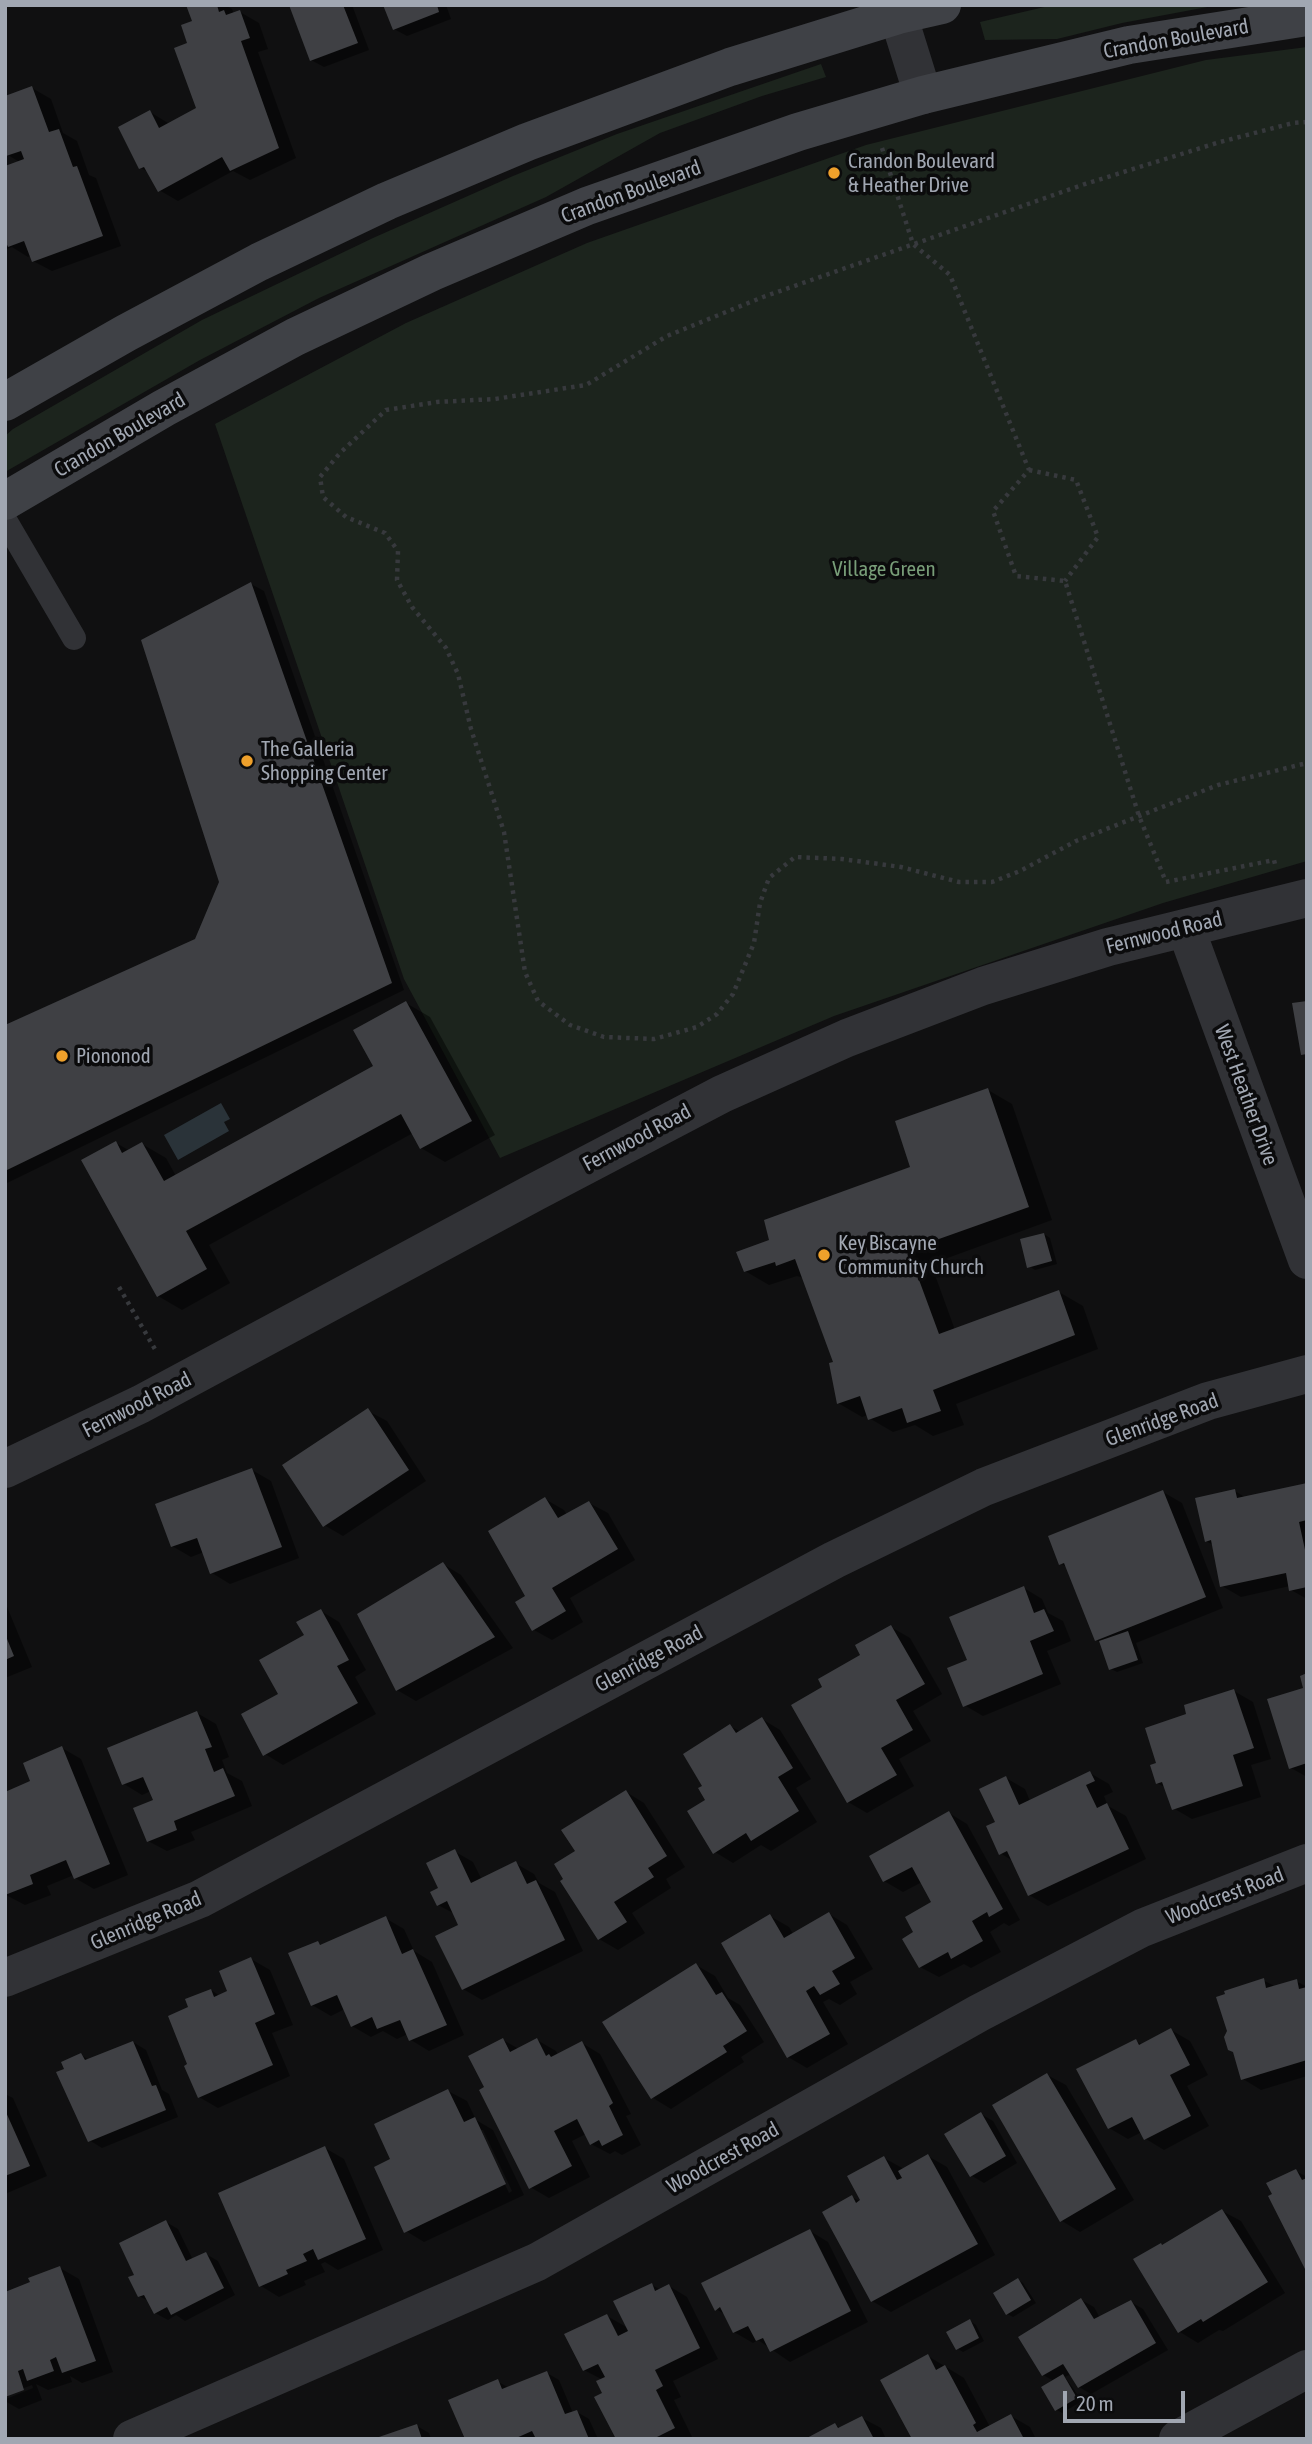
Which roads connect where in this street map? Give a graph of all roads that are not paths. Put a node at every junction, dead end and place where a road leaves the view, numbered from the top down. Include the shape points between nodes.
1 (942, 5) edge
2 (897, 10) edge
3 (1307, 17) edge
4 (923, 95) junction
5 (5, 402) edge
6 (5, 501) edge
7 (5, 520) edge
8 (74, 638) dead end
9 (1295, 900) edge
10 (1186, 929) junction
11 (1307, 1261) edge
12 (1307, 1374) edge
13 (5, 1469) edge
14 (1307, 1863) edge
15 (5, 1979) edge
16 (1307, 2369) edge
17 (132, 2439) edge
18 (1178, 2439) edge

1 - 2 main road
2 - 4 street
2 - 5 main road via 527,142 387,201 247,269
3 - 4 main road, Crandon Boulevard via 1129,45
4 - 6 main road, Crandon Boulevard via 798,132 587,206 432,272 295,337
7 - 8 lane
9 - 10 street, Fernwood Road
10 - 11 street, West Heather Drive
10 - 13 street, Fernwood Road via 1108,947 983,986 847,1038 722,1094 141,1404
12 - 15 street, Glenridge Road via 1208,1401 984,1487 834,1560 200,1899
14 - 17 street, Woodcrest Road via 1142,1928 979,2013 537,2262
16 - 18 street

